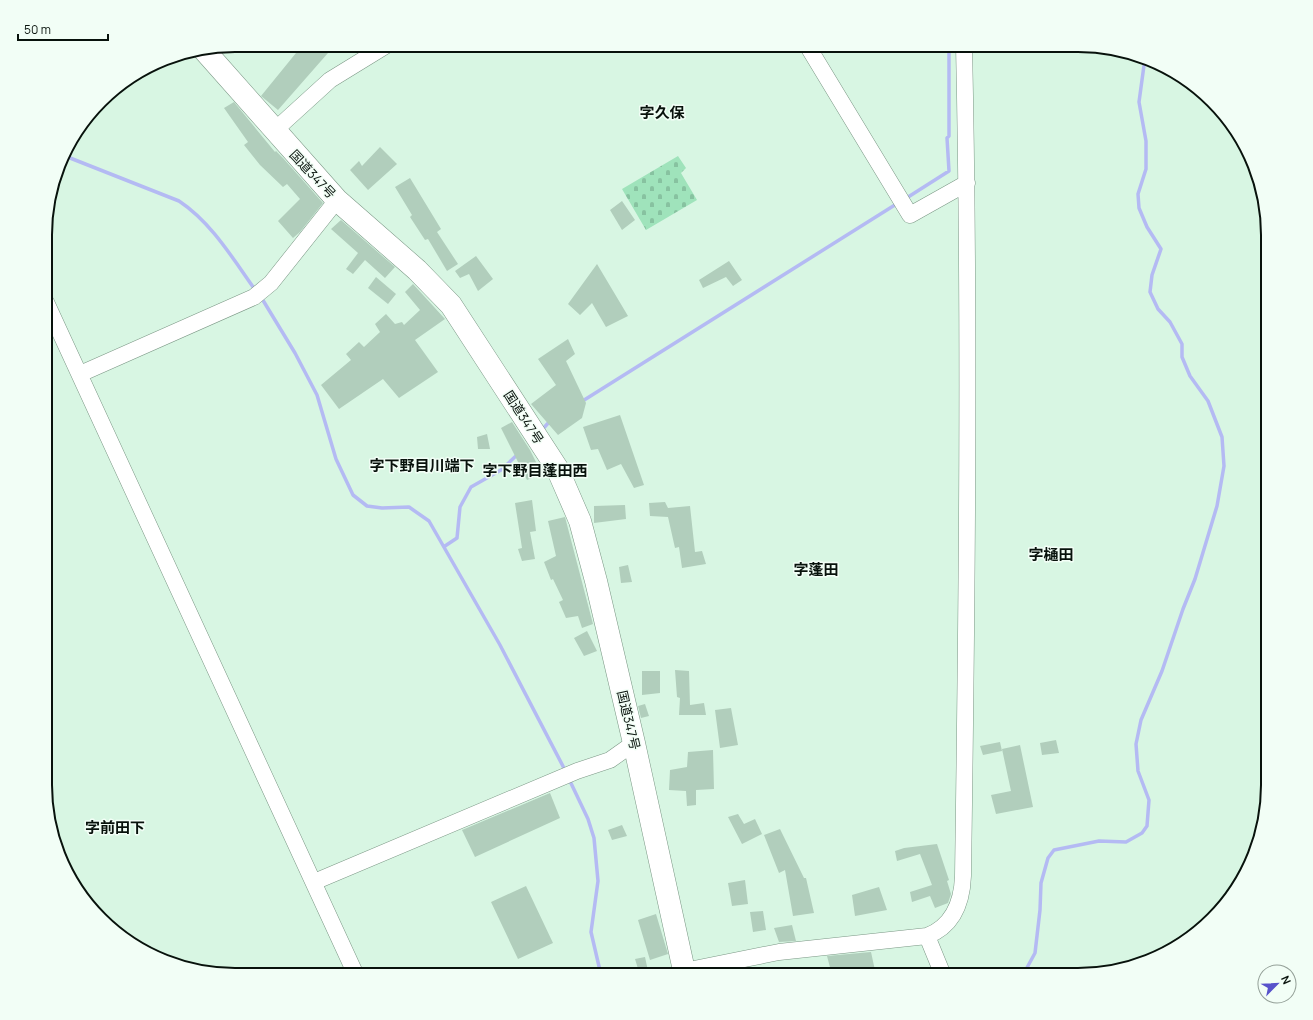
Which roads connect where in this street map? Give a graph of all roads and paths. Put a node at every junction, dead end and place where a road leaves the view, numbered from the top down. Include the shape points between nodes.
1 (375, 52) edge
2 (810, 52) edge
3 (964, 52) edge
4 (208, 55) edge
5 (274, 131) junction
6 (967, 183) junction
7 (337, 200) junction
8 (52, 315) edge
9 (80, 374) junction
10 (634, 743) junction
11 (314, 882) junction
12 (927, 936) junction
13 (353, 968) edge
14 (683, 968) edge
15 (707, 968) edge
16 (940, 968) edge

1 - 5 street via 330,80
2 - 6 street via 910,215
3 - 6 street
4 - 5 highway, 国道347号
5 - 7 highway, 国道347号
6 - 12 street via 963,889 958,907 950,920 941,930
7 - 9 street via 296,254 271,283 258,293
7 - 10 highway, 国道347号 via 417,270 451,305 557,468 580,521
8 - 9 street
9 - 11 street
10 - 11 street via 610,760 577,771
10 - 14 highway, 国道347号
11 - 13 street
12 - 15 street via 779,952
12 - 16 street

